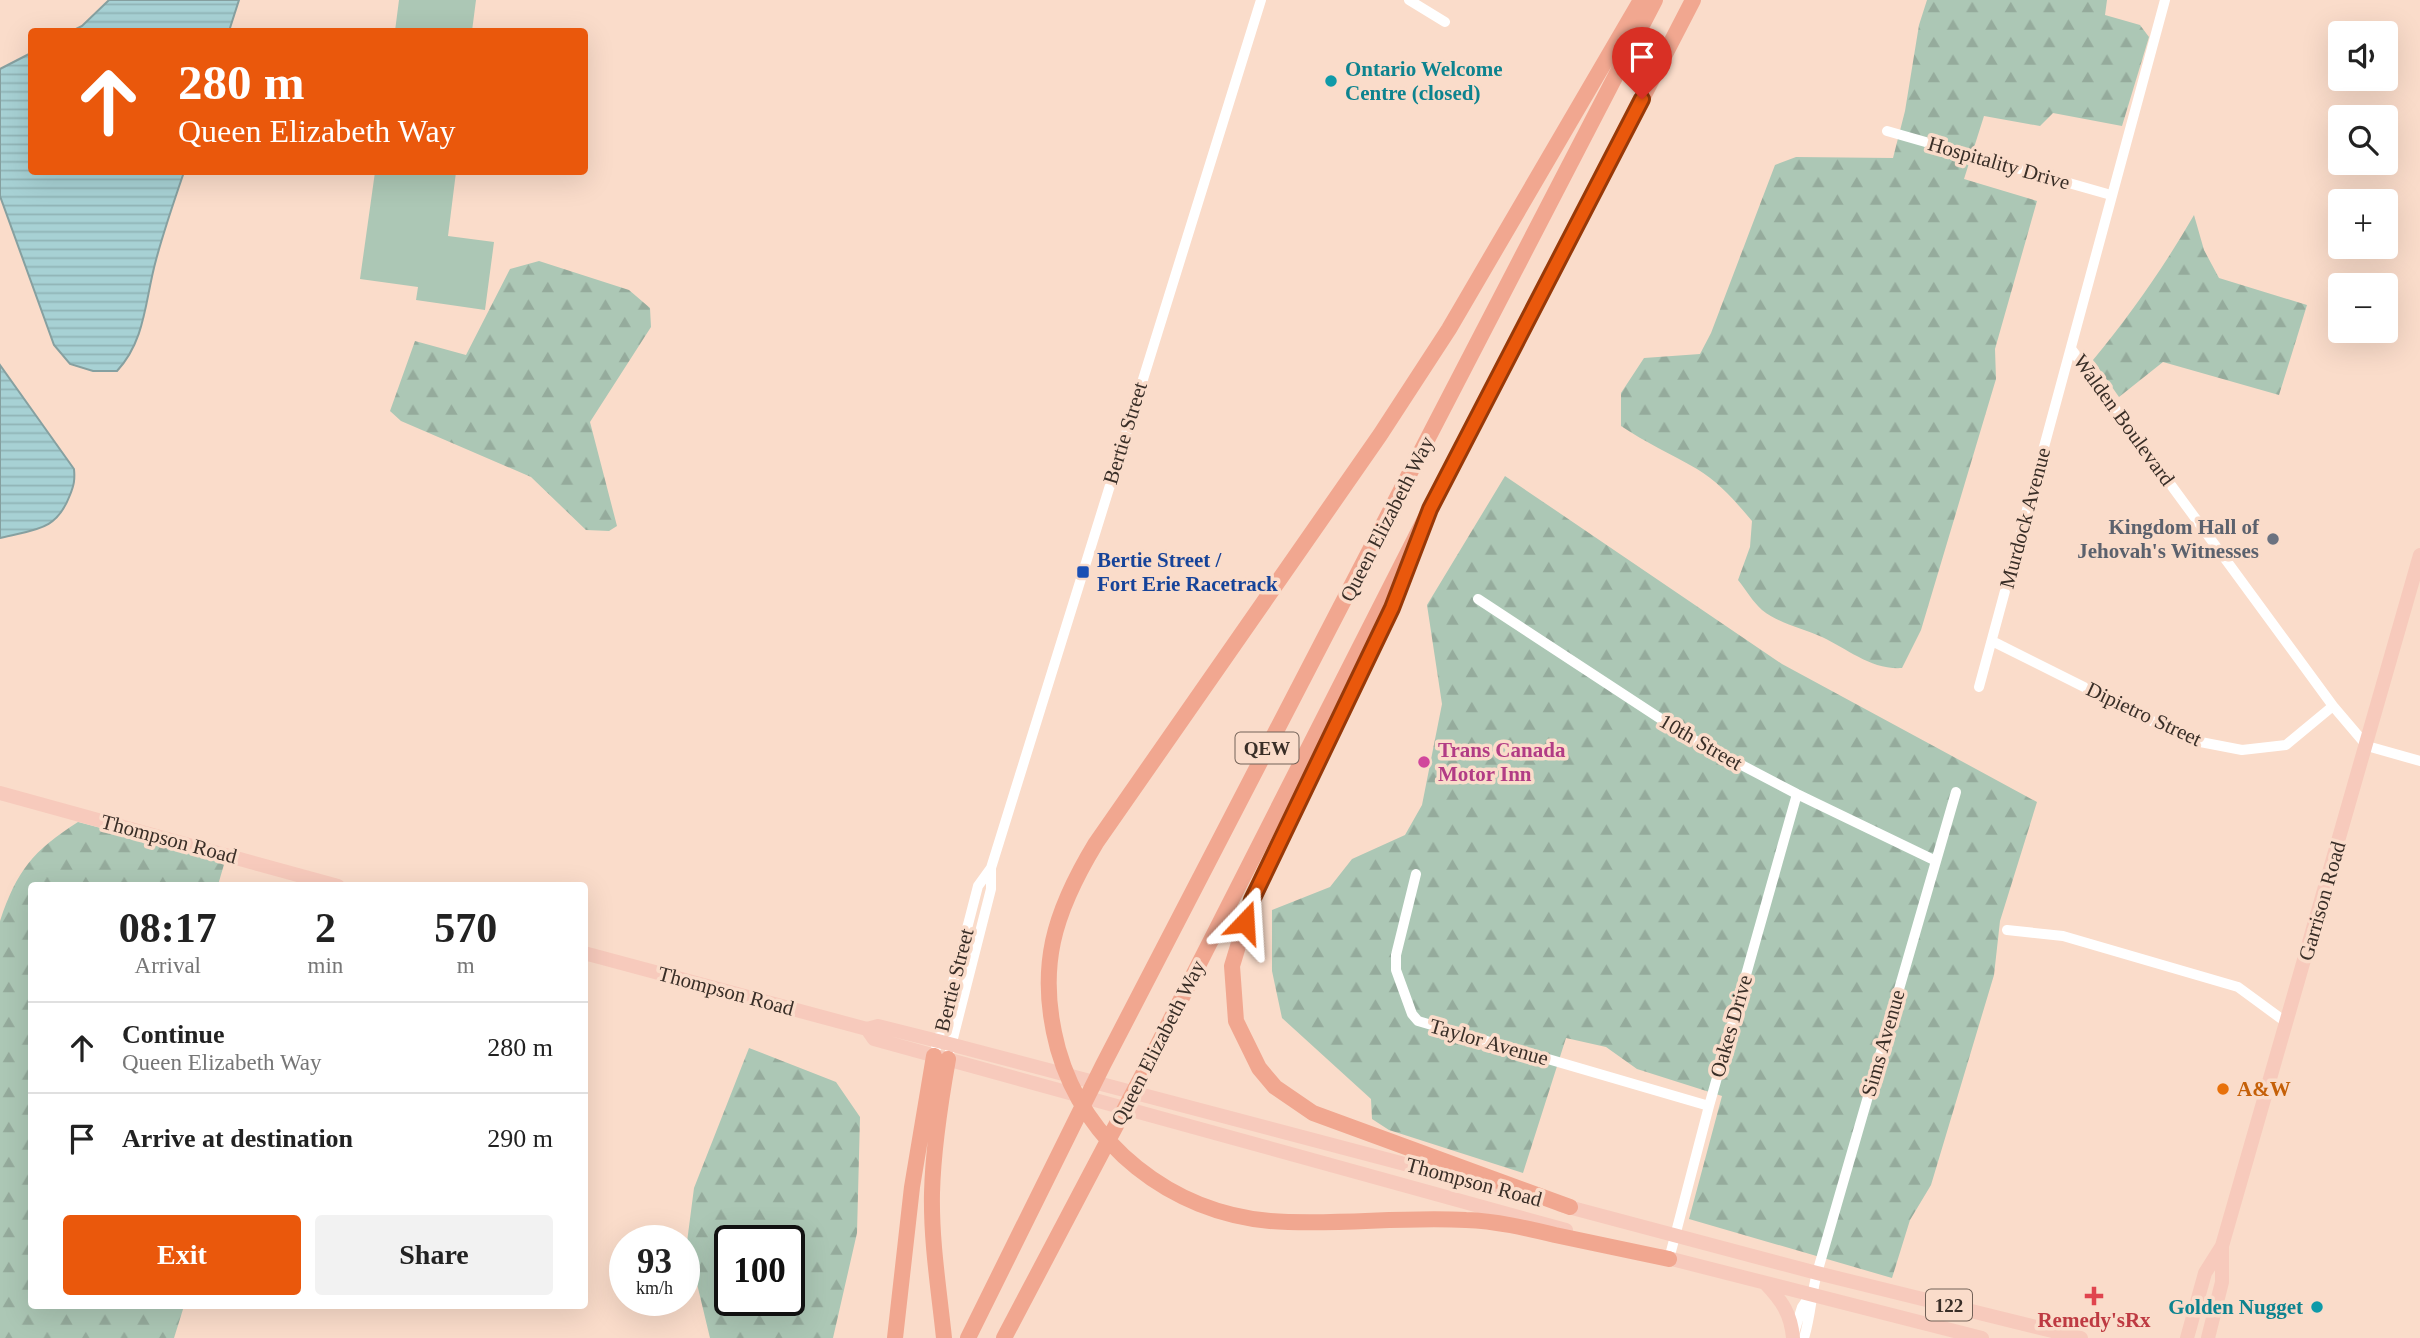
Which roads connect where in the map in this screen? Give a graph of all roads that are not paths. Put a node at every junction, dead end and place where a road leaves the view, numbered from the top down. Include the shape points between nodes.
1 (1261, 0) edge
2 (1409, 0) edge
3 (1641, 0) edge
4 (1655, 0) edge
5 (1693, 0) edge
6 (2165, 0) edge
7 (1445, 22) dead end
8 (1887, 131) dead end
9 (2111, 195) junction
10 (2072, 349) junction
11 (1430, 509) junction
12 (2420, 555) edge
13 (1478, 599) dead end
14 (1992, 640) junction
15 (1979, 687) dead end
16 (2333, 706) junction
17 (2367, 746) junction
18 (2420, 761) edge
19 (1956, 792) dead end
20 (0, 793) edge
21 (1797, 794) junction
22 (1936, 861) junction
23 (1416, 874) dead end
24 (323, 882) edge
25 (2007, 930) dead end
26 (588, 954) edge
27 (2287, 1023) junction
28 (943, 1050) junction
29 (1709, 1106) junction
30 (1570, 1207) junction
31 (1676, 1234) junction
32 (2222, 1246) junction
33 (1669, 1259) junction
34 (1817, 1272) junction
35 (1765, 1283) junction
36 (1811, 1294) junction
37 (1008, 1331) edge
38 (1957, 1333) junction
39 (895, 1338) edge
40 (944, 1338) edge
41 (968, 1338) edge
42 (1793, 1338) edge
43 (1804, 1338) edge
44 (1975, 1338) edge
45 (1982, 1338) edge
46 (2081, 1338) edge
47 (2187, 1338) edge
48 (2208, 1338) edge

1 - 28 street, Bertie Street via 991,868 991,889
2 - 7 street
3 - 33 highway via 1442,340 1075,877 1060,911 1048,976 1054,1032 1081,1106 1130,1163 1190,1200 1254,1219 1291,1222 1420,1218 1504,1224
4 - 41 highway, Queen Elizabeth Way / QEW via 1103,1065
5 - 11 highway, Queen Elizabeth Way / QEW
6 - 9 street, Walden Boulevard
8 - 9 street, Hospitality Drive
9 - 10 street, Walden Boulevard
10 - 14 street, Murdock Avenue
10 - 16 street, Walden Boulevard
11 - 30 highway via 1392,608 1252,900 1232,966 1236,1021 1259,1068 1275,1087 1313,1113
11 - 37 highway, Queen Elizabeth Way / QEW
12 - 17 main road, Garrison Road
13 - 21 street, 10th Street via 1690,738
14 - 15 street, Murdock Avenue
14 - 16 street, Dipietro Street via 2190,740 2242,750 2286,745
16 - 17 street, Walden Boulevard
17 - 18 street
17 - 27 main road, Garrison Road
19 - 22 street, Sims Avenue
20 - 24 main road, Thompson Road
21 - 22 street, 10th Street
21 - 29 street, Oakes Drive
22 - 34 street, Sims Avenue
23 - 29 street, Taylor Avenue via 1396,970 1418,1021
25 - 27 street via 2063,936 2238,986
26 - 28 main road, Thompson Road / 122 via 867,1029 874,1039
27 - 32 main road, Garrison Road
28 - 30 main road, Thompson Road / 122
28 - 33 main road, Thompson Road / 122
28 - 39 highway via 912,1187
28 - 40 highway via 932,1194
29 - 31 street, Oakes Drive
30 - 31 main road, Thompson Road / 122
31 - 33 street, Oakes Drive
31 - 34 main road, Thompson Road / 122
32 - 47 main road, Garrison Road via 2205,1273
32 - 48 main road, Garrison Road via 2222,1282
33 - 35 main road, Thompson Road / 122
34 - 36 street, Sims Avenue
34 - 46 main road, Thompson Road / 122
35 - 36 main road, Thompson Road / 122
35 - 42 main road via 1786,1309
36 - 38 main road, Thompson Road / 122
36 - 42 street, Sims Avenue
36 - 43 street, Sims Avenue via 1812,1310
38 - 44 main road
38 - 45 main road, Thompson Road / 122

